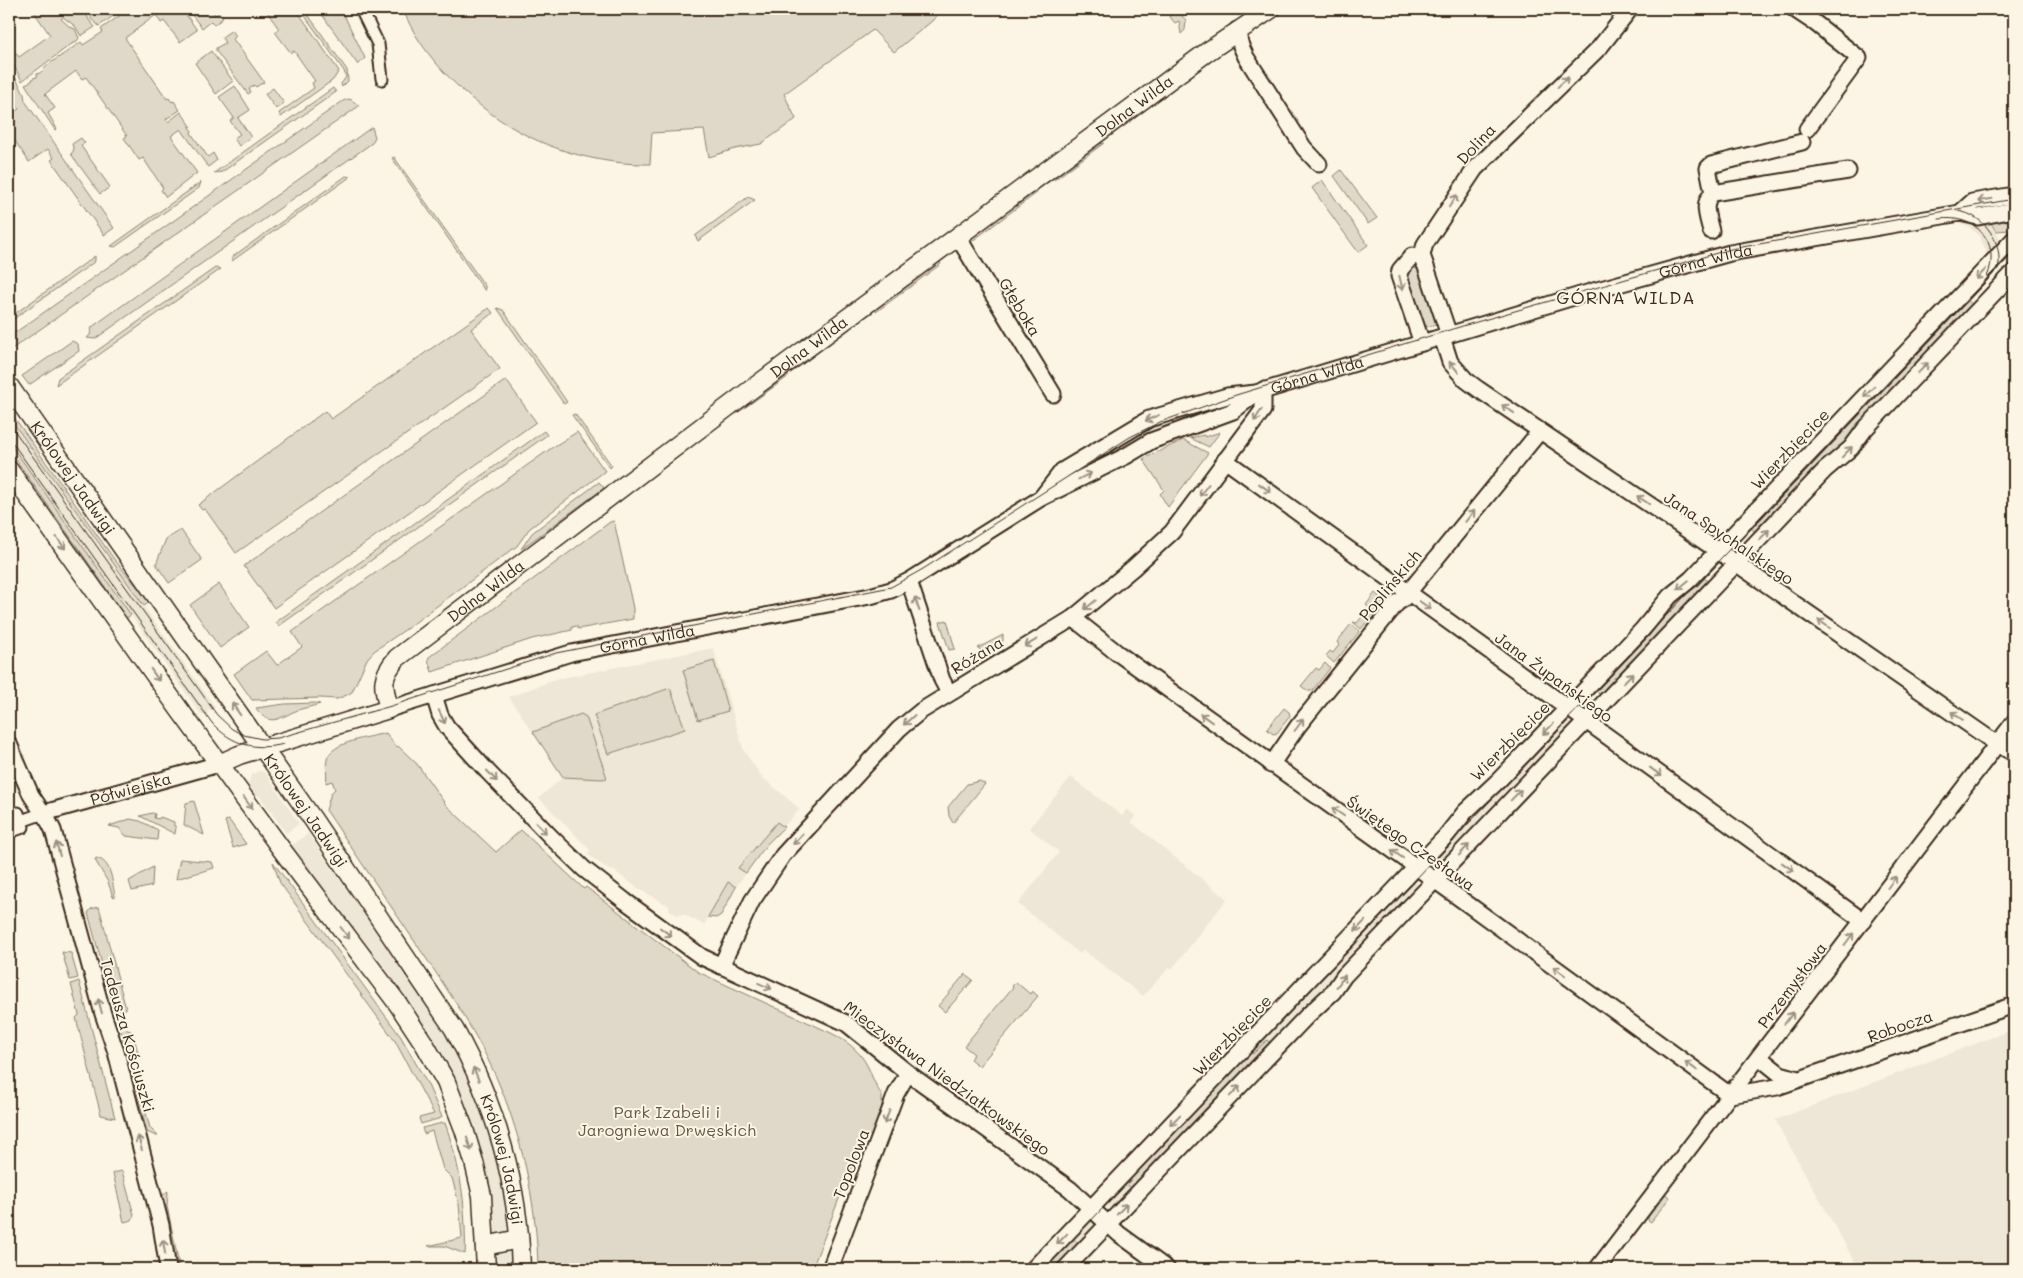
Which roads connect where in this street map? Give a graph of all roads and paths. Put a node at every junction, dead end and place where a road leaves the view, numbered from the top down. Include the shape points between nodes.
1 (362, 9) edge
2 (1271, 9) edge
3 (1630, 9) edge
4 (1794, 9) edge
5 (1237, 30) junction
6 (382, 79) dead end
7 (1319, 164) dead end
8 (1848, 171) dead end
9 (1713, 193) junction
10 (2014, 195) edge
11 (2014, 210) edge
12 (1960, 213) junction
13 (1711, 231) dead end
14 (958, 237) junction
15 (2014, 239) edge
16 (1426, 264) junction
17 (2014, 272) edge
18 (1445, 336) junction
19 (1422, 343) junction
20 (9, 386) edge
21 (1260, 392) junction
22 (1052, 394) dead end
23 (1540, 431) junction
24 (1226, 460) junction
25 (9, 470) edge
26 (1041, 498) junction
27 (1718, 551) junction
28 (1736, 564) junction
29 (909, 581) junction
30 (1408, 593) junction
31 (1073, 618) junction
32 (949, 693) junction
33 (434, 695) junction
34 (1568, 707) junction
35 (389, 709) junction
36 (1586, 721) junction
37 (2014, 722) edge
38 (9, 744) edge
39 (1998, 744) junction
40 (264, 748) junction
41 (2014, 753) edge
42 (239, 755) joint
43 (219, 764) junction
44 (1271, 765) junction
45 (44, 813) junction
46 (9, 816) edge
47 (21, 821) junction
48 (9, 832) edge
49 (1416, 867) junction
50 (1435, 880) junction
51 (1863, 921) junction
52 (721, 966) junction
53 (2014, 1005) edge
54 (1759, 1057) junction
55 (908, 1073) junction
56 (1798, 1079) junction
57 (1730, 1095) junction
58 (1091, 1208) junction
59 (1108, 1224) junction
60 (519, 1239) junction
61 (485, 1246) junction
62 (168, 1269) edge
63 (486, 1269) edge
64 (521, 1269) edge
65 (830, 1269) edge
66 (1033, 1269) edge
67 (1065, 1269) edge
68 (1167, 1269) edge
69 (1597, 1269) edge

1 - 6 street via 378,44
2 - 5 street, Dolna Wilda
16 -> 3 street, Dolina via 1422,253 1425,244 1472,173 1600,47
4 - 9 street via 1859,58 1805,136 1711,165 1708,168
5 - 7 street via 1244,54 1304,148
5 - 14 street, Dolna Wilda
8 - 9 street
9 - 13 street via 1706,204
10 -> 12 street, Górna Wilda via 1972,202
11 - 12 street, Górna Wilda via 1978,217
12 - 18 street, Górna Wilda via 1730,253
14 - 22 street, Głęboka
14 - 35 street, Dolna Wilda via 397,658 383,681
15 -> 27 street, Wierzbięcice
16 - 18 street, Dolina
16 -> 19 street via 1420,257 1411,256 1399,276
28 -> 17 street via 1825,470 1851,448 1865,429
18 - 19 street, Górna Wilda
23 -> 18 street, Jana Spychalskiego via 1466,380 1448,361
19 - 21 street, Górna Wilda
40 -> 20 street, Królowej Jadwigi
21 -> 24 street, Różana via 1262,410
26 -> 21 street, Górna Wilda via 1158,438 1233,411
21 -> 26 street, Górna Wilda via 1227,396 1149,419 1062,471
27 -> 23 street, Jana Spychalskiego
30 -> 23 street, Poplińskich
24 -> 30 street, Jana Żupańskiego
24 -> 31 street, Różana via 1167,536
25 -> 43 street, Królowej Jadwigi
26 - 29 street, Górna Wilda
27 - 28 street, Jana Spychalskiego
27 -> 34 street, Wierzbięcice via 1670,596
36 -> 28 street
39 -> 28 street, Jana Spychalskiego
32 -> 29 street
29 - 33 street, Górna Wilda via 870,596 571,653
30 -> 34 street, Jana Żupańskiego
44 -> 30 street, Poplińskich via 1304,719
31 -> 32 street, Różana
44 -> 31 street, Świętego Czesława
32 -> 52 street, Różana via 907,721 783,855 752,901
33 - 35 street, Górna Wilda
33 -> 52 street, Mieczysława Niedziałkowskiego via 447,727 553,840 632,907 689,948
34 - 36 street, Jana Żupańskiego
34 -> 49 street, Wierzbięcice
35 - 40 street, Górna Wilda
50 -> 36 street
36 -> 51 street, Jana Żupańskiego
37 - 39 street, Przemysłowa
38 - 45 street, Tadeusza Kościuszki via 31,795
39 - 41 street, Jana Spychalskiego
51 -> 39 street, Przemysłowa
40 - 42 street, Górna Wilda
60 -> 40 street, Królowej Jadwigi via 515,1202 501,1140 460,1040
42 - 43 street, Półwiejska
43 - 45 street, Półwiejska
43 -> 61 street, Królowej Jadwigi via 398,1004 442,1075 474,1162 482,1196
49 -> 44 street, Świętego Czesława
45 - 47 street, Półwiejska
62 -> 45 street, Tadeusza Kościuszki via 161,1225 116,1052 53,830
46 - 47 street via 18,813
47 - 48 street, Półwiejska via 23,827
49 - 50 street, Świętego Czesława
49 -> 58 street, Wierzbięcice
57 -> 50 street, Świętego Czesława
59 -> 50 street via 1306,1016 1333,992 1344,976
54 -> 51 street, Przemysłowa
52 -> 55 street, Mieczysława Niedziałkowskiego via 840,1019
53 - 56 street, Robocza
54 - 56 street via 1780,1074
54 - 57 street, Przemysłowa
55 - 58 street, Mieczysława Niedziałkowskiego via 1070,1189
55 -> 65 street, Topolowa via 896,1094
56 - 57 street, Robocza via 1777,1087
57 - 69 street, Przemysłowa
58 - 59 street, Mieczysława Niedziałkowskiego
58 -> 66 street, Wierzbięcice
59 - 67 street
59 - 68 street, Mieczysława Niedziałkowskiego
60 - 61 street
60 - 64 street, Królowej Jadwigi
61 - 63 street, Królowej Jadwigi

